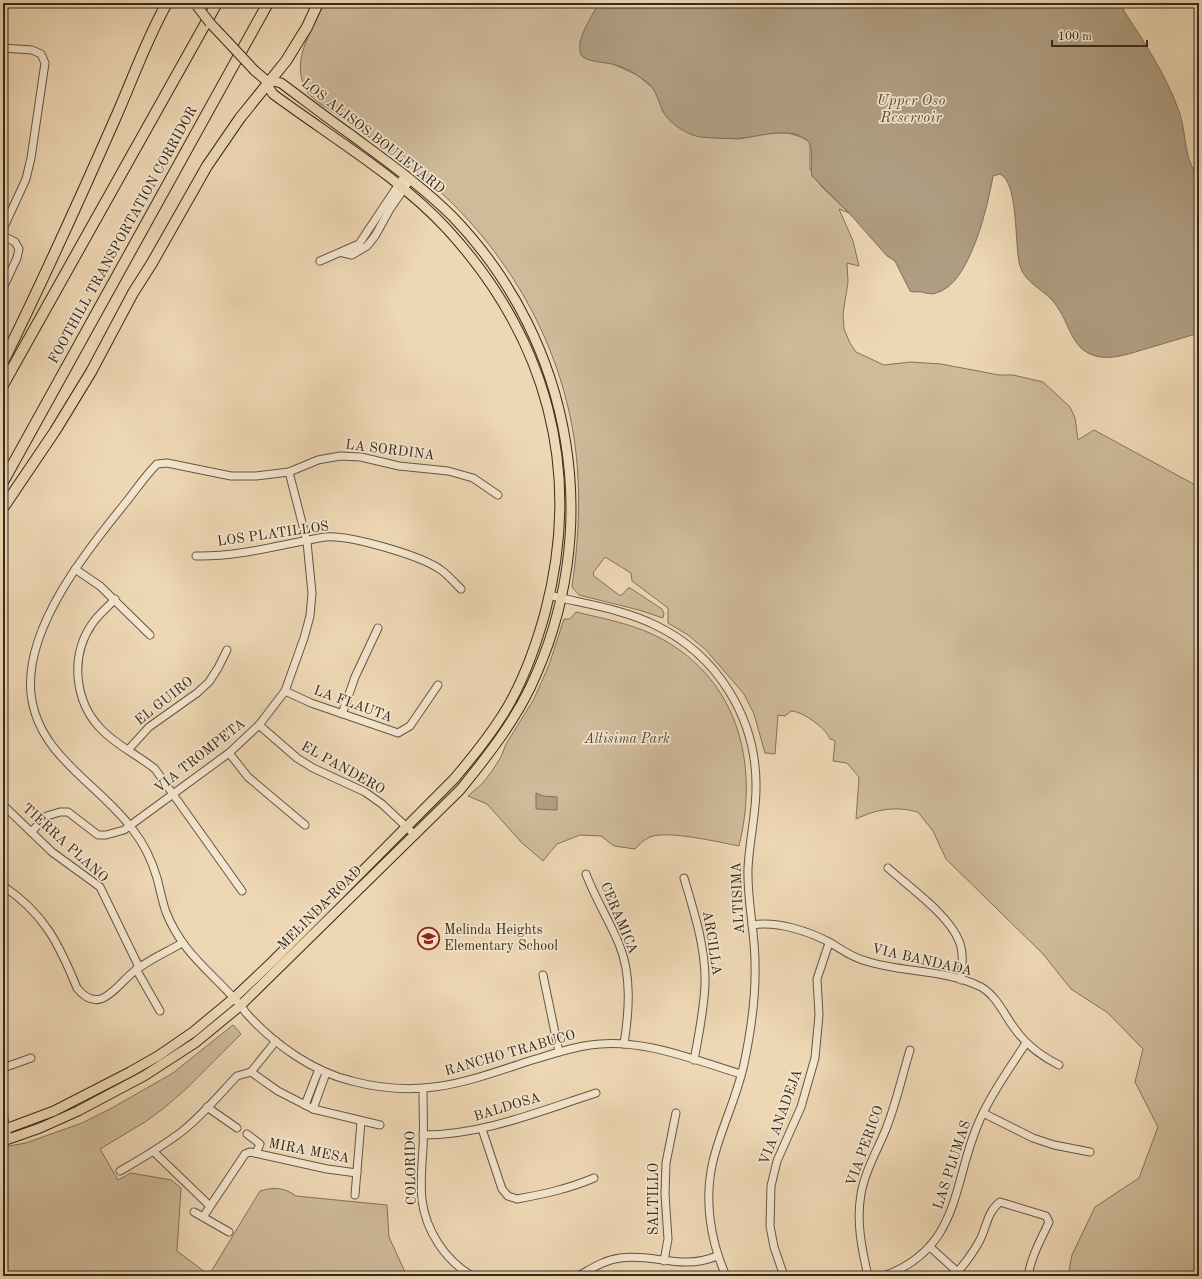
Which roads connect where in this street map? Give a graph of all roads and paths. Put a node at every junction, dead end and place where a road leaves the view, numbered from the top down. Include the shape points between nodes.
1 (167, 3) edge
2 (217, 3) edge
3 (268, 3) edge
4 (318, 3) edge
5 (196, 4) edge
6 (3, 48) edge
7 (269, 83) junction
8 (407, 177) junction
9 (401, 187) junction
10 (3, 229) edge
11 (3, 236) edge
12 (320, 261) dead end
13 (3, 288) edge
14 (3, 362) edge
15 (3, 385) edge
16 (157, 464) joint
17 (289, 472) junction
18 (3, 482) edge
19 (498, 495) dead end
20 (3, 508) edge
21 (307, 542) junction
22 (196, 556) dead end
23 (75, 569) junction
24 (461, 589) dead end
25 (549, 595) junction
26 (561, 598) junction
27 (115, 600) junction
28 (378, 628) dead end
29 (150, 635) dead end
30 (226, 650) dead end
31 (438, 685) dead end
32 (285, 691) junction
33 (342, 714) junction
34 (259, 725) junction
35 (128, 750) junction
36 (229, 753) junction
37 (173, 794) junction
38 (3, 805) edge
39 (306, 825) dead end
40 (130, 826) junction
41 (406, 827) junction
42 (31, 832) junction
43 (414, 834) junction
44 (888, 868) dead end
45 (586, 874) dead end
46 (684, 878) dead end
47 (3, 886) edge
48 (242, 891) dead end
49 (752, 926) junction
50 (182, 943) junction
51 (829, 943) junction
52 (138, 968) junction
53 (543, 975) dead end
54 (961, 980) junction
55 (234, 998) junction
56 (240, 1006) junction
57 (160, 1011) dead end
58 (276, 1041) junction
59 (1026, 1043) junction
60 (624, 1044) junction
61 (910, 1050) dead end
62 (559, 1052) junction
63 (31, 1058) dead end
64 (694, 1060) junction
65 (1059, 1065) dead end
66 (3, 1068) edge
67 (319, 1069) junction
68 (251, 1072) junction
69 (326, 1073) junction
70 (741, 1074) junction
71 (423, 1089) junction
72 (596, 1093) dead end
73 (305, 1105) junction
74 (207, 1107) junction
75 (313, 1109) junction
76 (3, 1113) edge
77 (676, 1113) dead end
78 (983, 1113) junction
79 (361, 1122) junction
80 (380, 1125) dead end
81 (238, 1128) dead end
82 (482, 1129) junction
83 (5, 1130) edge
84 (247, 1134) dead end
85 (423, 1135) junction
86 (6, 1140) edge
87 (154, 1152) junction
88 (1090, 1152) dead end
89 (256, 1153) junction
90 (120, 1171) dead end
91 (357, 1173) junction
92 (594, 1178) dead end
93 (355, 1195) dead end
94 (210, 1206) junction
95 (194, 1212) dead end
96 (203, 1217) junction
97 (229, 1232) dead end
98 (930, 1246) junction
99 (717, 1256) junction
100 (664, 1262) junction
101 (958, 1275) edge
102 (472, 1276) edge
103 (578, 1276) edge
104 (726, 1276) edge
105 (784, 1276) edge
106 (868, 1276) edge
107 (884, 1276) edge
108 (1028, 1276) edge

1 - 14 highway via 155,23 115,119
2 - 15 highway
3 - 18 highway, FOOTHILL TRANSPORTATION CORRIDOR
4 - 7 highway via 307,27
5 - 7 main road, LOS ALISOS BOULEVARD, bridge via 227,41
6 - 10 street via 32,50 41,54 45,63 26,179
7 - 8 main road, LOS ALISOS BOULEVARD via 281,83
7 - 9 main road, LOS ALISOS BOULEVARD via 273,94
7 - 20 highway via 240,118 207,166 133,293 91,372
8 - 9 street
8 - 26 main road, LOS ALISOS BOULEVARD via 452,216 483,252 522,309 549,371 570,467 571,526
9 - 12 street via 359,244
9 - 25 main road, LOS ALISOS BOULEVARD via 447,228 494,287 516,326 542,388 558,457 561,510
11 - 13 street via 19,248
16 - 17 street, LA SORDINA via 167,463 231,476
16 - 23 street, RANCHO TRABUCO via 105,527
17 - 19 street, LA SORDINA via 318,460 340,456 361,457 400,466 448,470 473,478
17 - 21 street, VIA TROMPETA
21 - 22 street, LOS PLATILLOS via 217,556
21 - 24 street, LOS PLATILLOS via 326,537 363,541 441,569
21 - 32 street, VIA TROMPETA via 312,593 310,616
23 - 27 street
23 - 40 street, RANCHO TRABUCO via 40,634 32,668 31,695 35,714 45,735 64,761 110,802
25 - 26 street, ALTISIMA
25 - 41 main road, MELINDA ROAD via 534,649 502,716 454,779
26 - 43 main road, MELINDA ROAD via 539,668 511,721 460,790
26 - 49 street, ALTISIMA via 634,616 674,635 703,658 733,696 752,742 756,768 748,869
27 - 29 street
27 - 35 street via 92,624 84,638 77,676 84,704 92,718 101,729
28 - 33 street via 355,677
30 - 35 street, EL GUIRO via 209,682 149,727
31 - 33 street, LA FLAUTA via 410,726 398,733
32 - 33 street, LA FLAUTA
32 - 34 street, VIA TROMPETA
34 - 36 street, VIA TROMPETA
34 - 41 street, EL PANDERO via 297,758 365,792
35 - 37 street via 155,770
36 - 37 street, VIA TROMPETA
36 - 39 street via 248,777
37 - 40 street, VIA TROMPETA
37 - 48 street
38 - 42 street, TIERRA PLANO
40 - 42 street, VIA TROMPETA via 114,834 98,834 68,812 60,812 47,816
40 - 50 street, RANCHO TRABUCO via 149,857 166,911
41 - 43 street, EL PANDERO
41 - 55 main road, MELINDA ROAD
42 - 52 street, TIERRA PLANO via 52,852 100,887
43 - 56 main road, MELINDA ROAD
44 - 54 street via 953,928 962,952
45 - 60 street, CERAMICA via 619,944 624,961 628,1006
46 - 64 street, ARCILLA via 702,947 705,982
47 - 52 street via 41,919 54,937 77,988 83,995 100,999 111,994
49 - 51 street, VIA BANDADA via 777,926 812,934
49 - 70 street, ALTISIMA via 754,998
50 - 52 street
50 - 55 street, RANCHO TRABUCO via 196,961
51 - 54 street, VIA BANDADA via 864,961
51 - 105 street, VIA ANADEJA via 817,979 818,1028 814,1064 801,1107 778,1161 771,1186 770,1226
52 - 57 street, TIERRA PLANO
53 - 62 street
54 - 59 street, VIA BANDADA via 981,987 994,998
55 - 56 street, RANCHO TRABUCO
55 - 83 main road, MELINDA ROAD via 187,1037 147,1063 54,1110
56 - 58 street, RANCHO TRABUCO
56 - 86 main road, MELINDA ROAD via 182,1052 144,1076 59,1120
58 - 67 street, RANCHO TRABUCO
58 - 68 street
59 - 65 street, VIA BANDADA
59 - 78 street, LAS PLUMAS
60 - 62 street, RANCHO TRABUCO via 591,1044
60 - 64 street, RANCHO TRABUCO via 660,1050
61 - 106 street, VIA PERICO via 886,1128 865,1178 861,1195 859,1224
62 - 71 street, RANCHO TRABUCO via 468,1082
63 - 66 street
64 - 70 street, RANCHO TRABUCO
67 - 69 street, RANCHO TRABUCO
67 - 73 street
68 - 73 street via 278,1091
68 - 74 street via 237,1076
69 - 71 street, RANCHO TRABUCO via 371,1086
69 - 75 street
70 - 99 street, ALTISIMA via 713,1160 710,1180 710,1222
71 - 85 street, COLORIDO
72 - 82 street, BALDOSA
73 - 75 street
74 - 81 street
74 - 87 street via 180,1133
75 - 79 street
76 - 83 street
77 - 100 street, SALTILLO via 666,1163 664,1194 668,1239
78 - 88 street via 1033,1138
78 - 98 street, LAS PLUMAS via 972,1139 950,1216
79 - 80 street
79 - 91 street, MIRA MESA
82 - 85 street, BALDOSA via 457,1134
82 - 92 street via 502,1188 511,1198 554,1192
83 - 86 street
84 - 89 street, MIRA MESA via 260,1144
85 - 102 street, COLORIDO via 422,1199 425,1217 434,1238 443,1250 455,1264
87 - 90 street
87 - 94 street
89 - 91 street, MIRA MESA
89 - 94 street, MIRA MESA via 245,1154
91 - 93 street, MIRA MESA
94 - 96 street, MIRA MESA
95 - 96 street
96 - 97 street
98 - 101 street
98 - 107 street, LAS PLUMAS via 914,1261
99 - 100 street via 694,1262
99 - 104 street, ALTISIMA
100 - 103 street via 634,1257 619,1258 605,1261
101 - 108 street via 972,1255 992,1208 1000,1202 1046,1216 1049,1222 1029,1267

